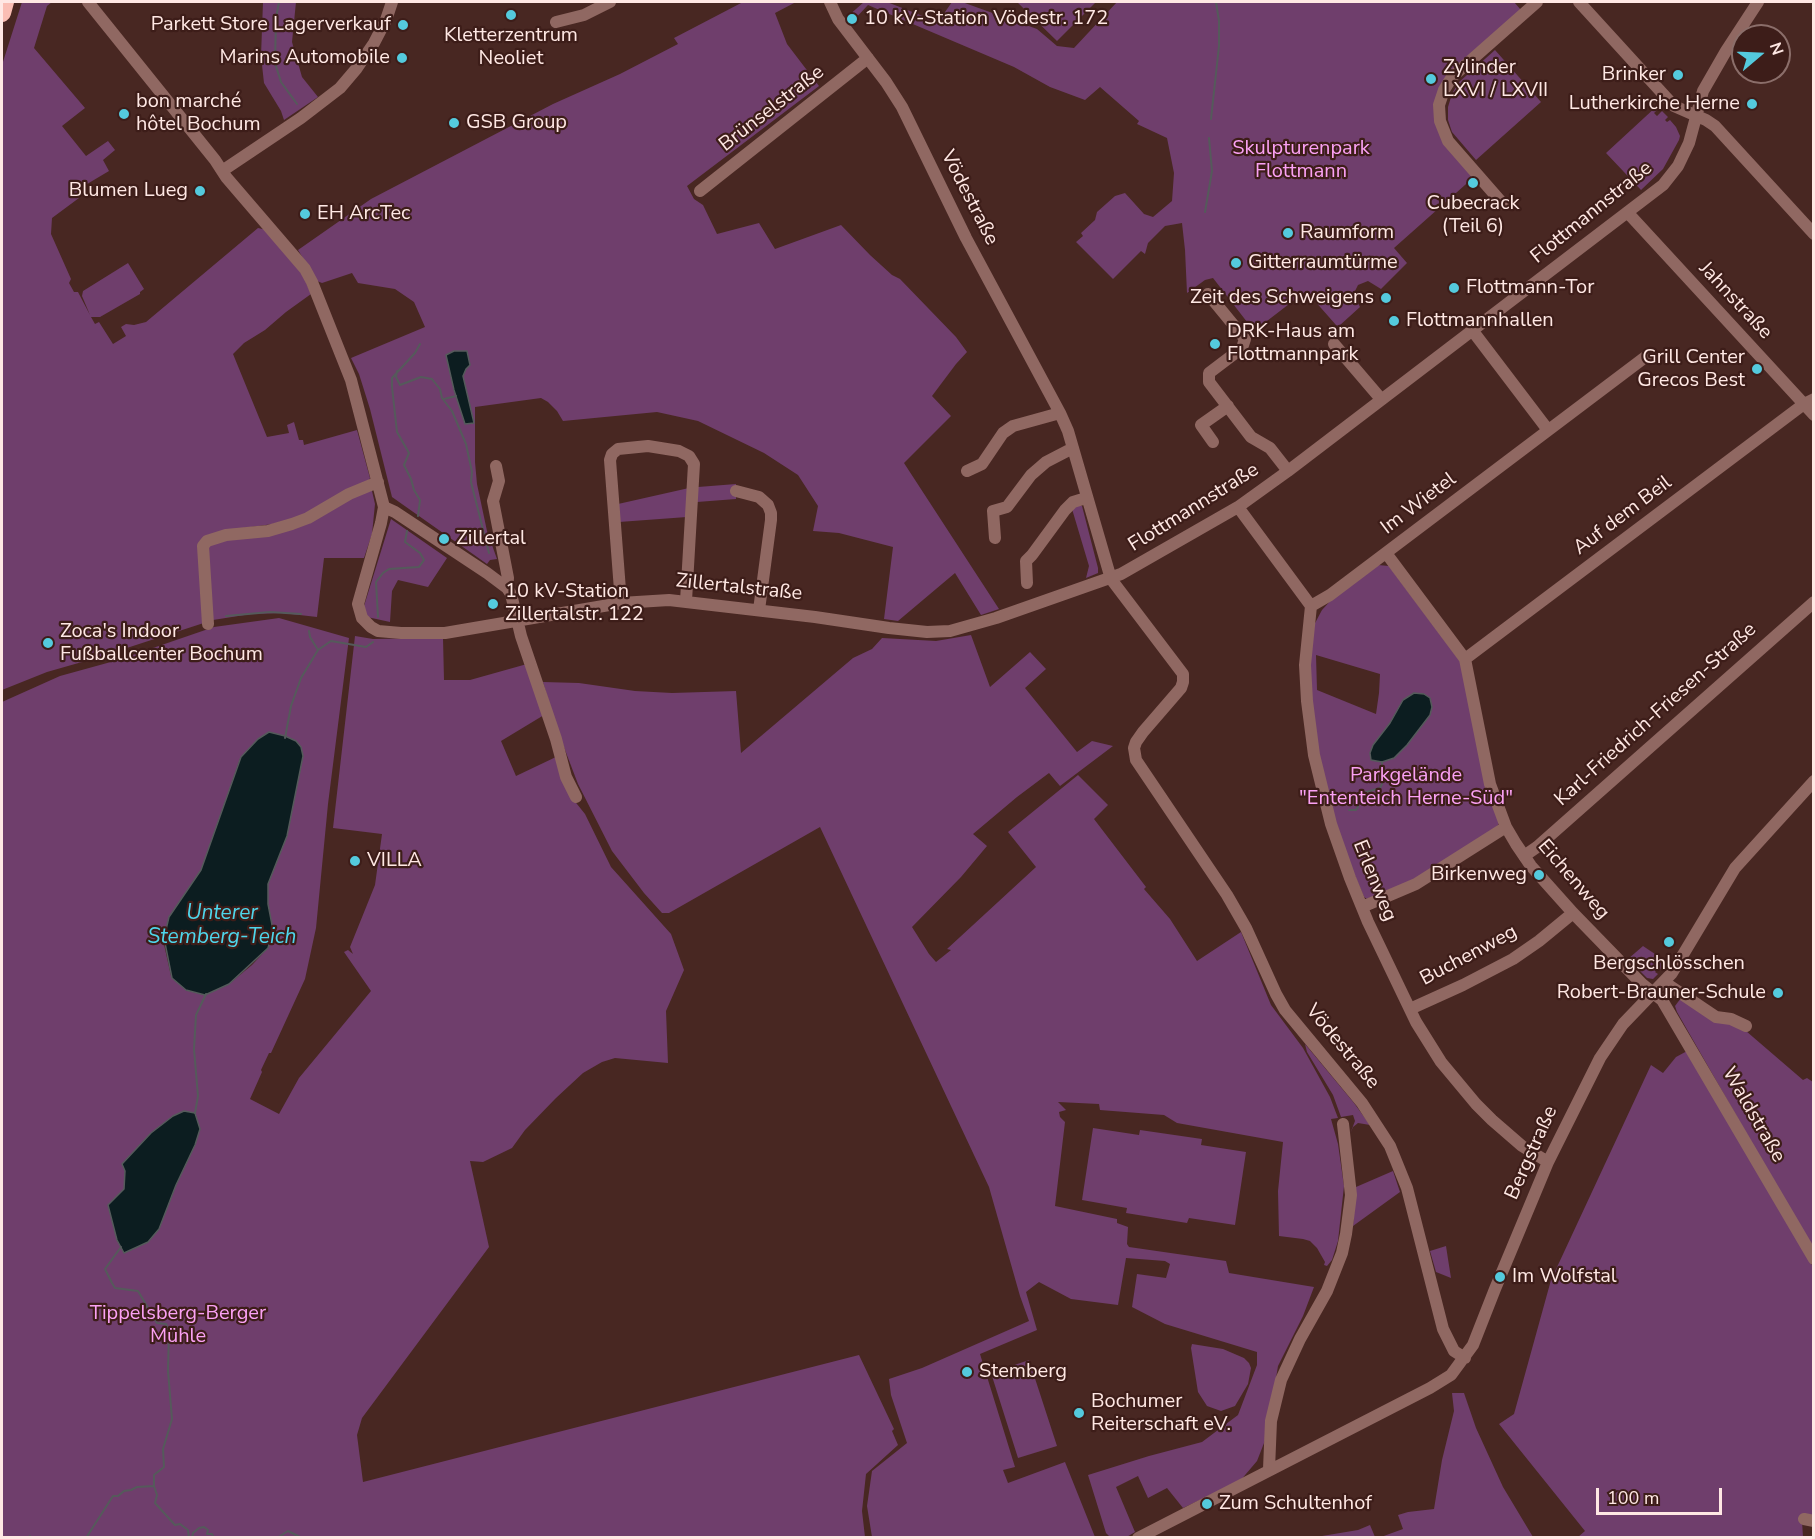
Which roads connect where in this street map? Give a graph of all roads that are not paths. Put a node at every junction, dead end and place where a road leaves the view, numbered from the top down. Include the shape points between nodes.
1 (5, 2) edge
2 (88, 2) edge
3 (392, 2) edge
4 (610, 2) edge
5 (1537, 2) edge
6 (1578, 2) edge
7 (1758, 2) edge
8 (831, 4) edge
9 (2, 13) edge
10 (556, 22) dead end
11 (868, 58) junction
12 (1696, 115) junction
13 (222, 171) junction
14 (700, 191) dead end
15 (1503, 204) dead end
16 (1628, 213) junction
17 (1811, 225) edge
18 (1208, 294) dead end
19 (1473, 330) junction
20 (1334, 344) dead end
21 (1648, 355) dead end
22 (1380, 399) junction
23 (1809, 401) edge
24 (1228, 406) junction
25 (1060, 413) junction
26 (1814, 414) edge
27 (1548, 430) junction
28 (1213, 442) dead end
29 (1073, 448) junction
30 (496, 466) dead end
31 (966, 471) dead end
32 (1288, 471) junction
33 (378, 482) junction
34 (736, 491) dead end
35 (1086, 498) junction
36 (384, 507) junction
37 (1238, 507) junction
38 (995, 538) dead end
39 (1386, 553) junction
40 (1111, 579) junction
41 (1027, 583) dead end
42 (507, 588) junction
43 (686, 601) junction
44 (1814, 602) edge
45 (621, 603) junction
46 (1311, 606) junction
47 (759, 610) junction
48 (517, 621) junction
49 (208, 624) dead end
50 (1465, 659) junction
51 (1814, 781) edge
52 (576, 797) dead end
53 (1506, 827) junction
54 (1524, 856) junction
55 (1362, 907) junction
56 (1573, 913) junction
57 (1664, 982) junction
58 (1654, 993) junction
59 (1410, 1009) junction
60 (1746, 1026) dead end
61 (1343, 1124) dead end
62 (1548, 1162) junction
63 (1814, 1259) edge
64 (1465, 1358) junction
65 (1269, 1470) junction
66 (1138, 1538) edge

1 - 9 highway
2 - 13 street
3 - 13 street via 374,43 340,88
4 - 10 street via 584,15
5 - 15 street via 1452,77 1439,105 1448,141
6 - 12 street via 1674,106
7 - 12 street, Flottmannstraße via 1702,91
8 - 11 street, Vödestraße
11 - 14 street, Brünselstraße
11 - 25 street, Vödestraße via 902,107 966,238
12 - 16 street, Flottmannstraße via 1678,166 1663,185
12 - 17 street via 1715,126
13 - 33 street via 312,282 351,380
16 - 19 street, Flottmannstraße
16 - 23 street, Jahnstraße
18 - 24 street via 1245,339 1242,348 1209,373 1209,382
19 - 22 street, Flottmannstraße
19 - 27 street
20 - 22 street
21 - 27 street, Im Wietel
22 - 32 street, Flottmannstraße
23 - 26 street, Jahnstraße
23 - 50 street, Auf dem Beil
24 - 28 street via 1201,425
24 - 32 street via 1251,437 1270,448
25 - 29 street, Vödestraße
25 - 31 street via 1003,433 982,464
27 - 39 street, Im Wietel
29 - 35 street, Vödestraße
29 - 38 street via 1046,462 1007,507 993,512
30 - 42 street via 499,482 494,501
32 - 37 street, Flottmannstraße
33 - 36 street
33 - 49 street via 292,524 207,541 203,546
34 - 47 street via 759,497 771,513
35 - 40 street, Vödestraße
35 - 41 street via 1065,510 1026,561
36 - 42 street
36 - 48 street, Zillertalstraße via 358,604 362,618 371,627 401,633 445,633
37 - 40 street, Flottmannstraße
37 - 46 street
39 - 46 street, Im Wietel
39 - 50 street, Eichenweg
40 - 47 street, Zillertalstraße via 950,631 889,628
40 - 64 street, Vödestraße via 1184,678 1179,691 1139,736 1134,748 1136,760 1232,903 1285,1010 1362,1103 1390,1146 1407,1188 1443,1329 1454,1351
42 - 48 street
43 - 45 street, Zillertalstraße
43 - 45 street via 694,464 679,451 648,446 618,450 610,460
43 - 47 street, Zillertalstraße
44 - 54 street, Karl-Friedrich-Friesen-Straße
45 - 48 street, Zillertalstraße
46 - 55 street, Erlenweg via 1305,665 1314,755 1331,824
48 - 52 street via 566,777
50 - 53 street, Eichenweg via 1490,784
51 - 57 street, Bergstraße via 1735,868
53 - 54 street, Eichenweg
53 - 55 street via 1416,884
54 - 56 street, Eichenweg
55 - 59 street, Erlenweg
56 - 58 street, Eichenweg
56 - 59 street, Buchenweg via 1499,967
57 - 58 street, Bergstraße
57 - 60 street via 1716,1017 1731,1018
58 - 62 street, Bergstraße via 1610,1042
58 - 63 street, Waldstraße via 1699,1059
59 - 62 street, Erlenweg via 1441,1062 1476,1104 1522,1146
61 - 65 street via 1351,1195 1342,1253 1281,1380 1271,1421
62 - 64 street, Bergstraße
64 - 65 street via 1451,1375 1430,1389
65 - 66 street

